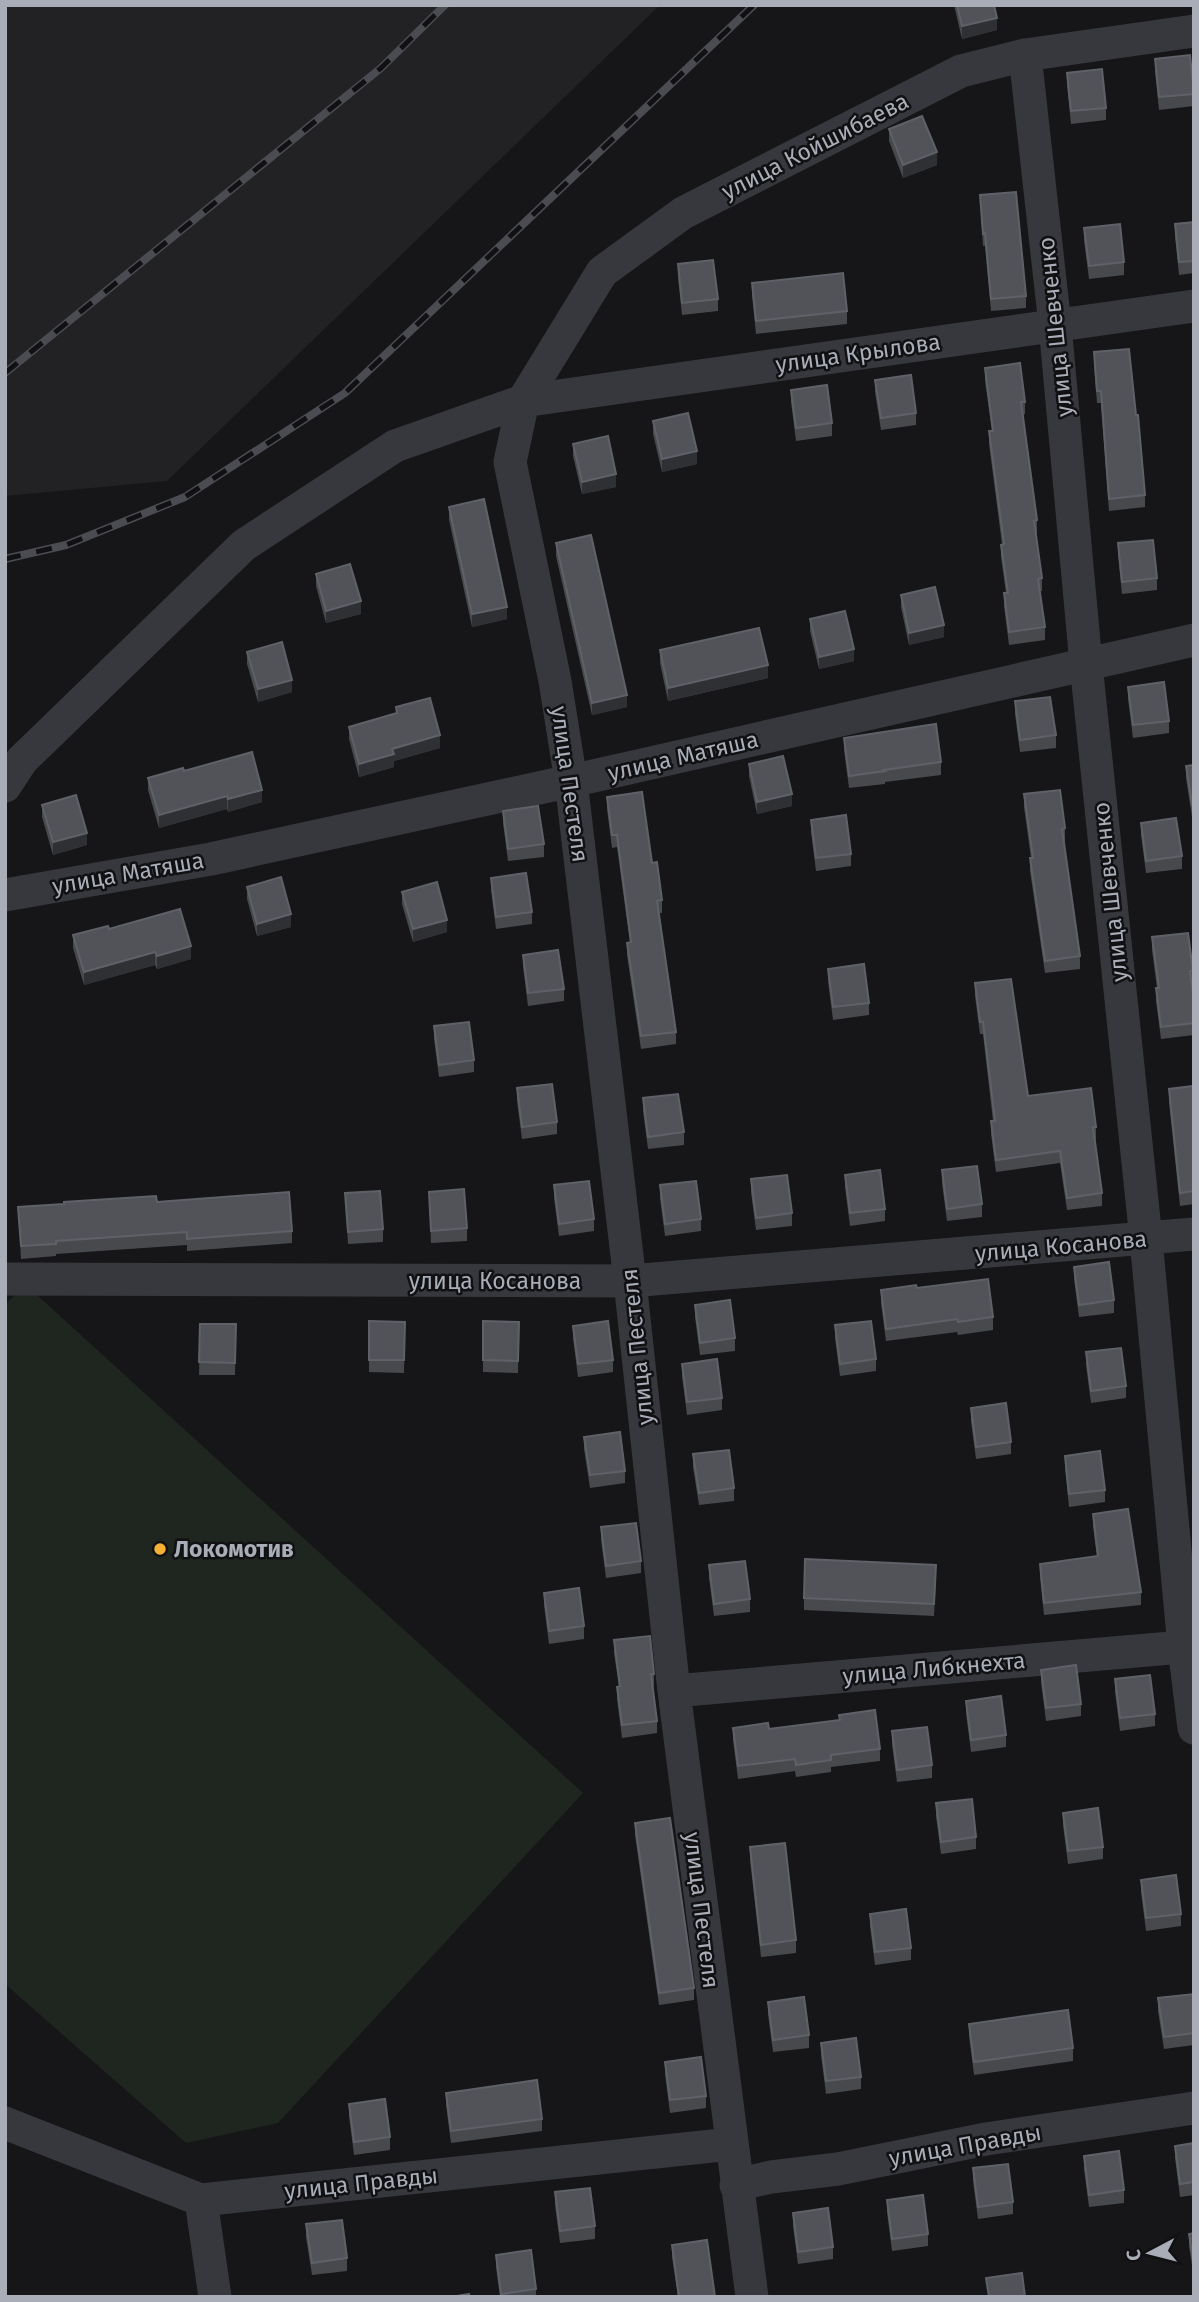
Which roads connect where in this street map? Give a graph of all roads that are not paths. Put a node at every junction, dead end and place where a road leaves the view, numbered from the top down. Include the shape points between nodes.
1 (1194, 31) edge
2 (1025, 55) junction
3 (1194, 306) edge
4 (1055, 324) junction
5 (523, 401) junction
6 (1194, 640) edge
7 (1086, 664) junction
8 (571, 781) junction
9 (5, 786) edge
10 (5, 895) edge
11 (1194, 1234) edge
12 (1146, 1239) junction
13 (5, 1279) edge
14 (630, 1281) junction
15 (1189, 1646) edge
16 (674, 1690) junction
17 (1194, 1728) edge
18 (1194, 2108) edge
19 (5, 2124) edge
20 (731, 2144) junction
21 (736, 2185) junction
22 (201, 2200) junction
23 (215, 2297) edge
24 (752, 2297) edge

1 - 2 street, улица Койшибаева
2 - 4 street, улица Шевченко
2 - 5 street, улица Койшибаева via 961,71 682,213 602,272
3 - 4 street, улица Крылова
4 - 5 street, улица Крылова
4 - 7 street, улица Шевченко
5 - 8 street, улица Пестеля via 510,462
5 - 9 street, улица Крылова via 395,446 244,545 22,760
6 - 7 street, улица Матяша
7 - 8 street, улица Матяша
7 - 12 street, улица Шевченко
8 - 10 street, улица Матяша via 211,859
8 - 14 street, улица Пестеля
11 - 12 street, улица Косанова
12 - 14 street, улица Косанова
12 - 15 street, улица Шевченко
13 - 14 street, улица Косанова
14 - 16 street, улица Пестеля
15 - 16 street, улица Либкнехта
15 - 17 street, улица Шевченко
16 - 20 street, улица Пестеля
18 - 21 street, улица Правды via 986,2139
19 - 22 street, улица Правды
20 - 21 street, улица Пестеля
20 - 22 street, улица Правды
21 - 24 street, улица Пестеля
22 - 23 street

